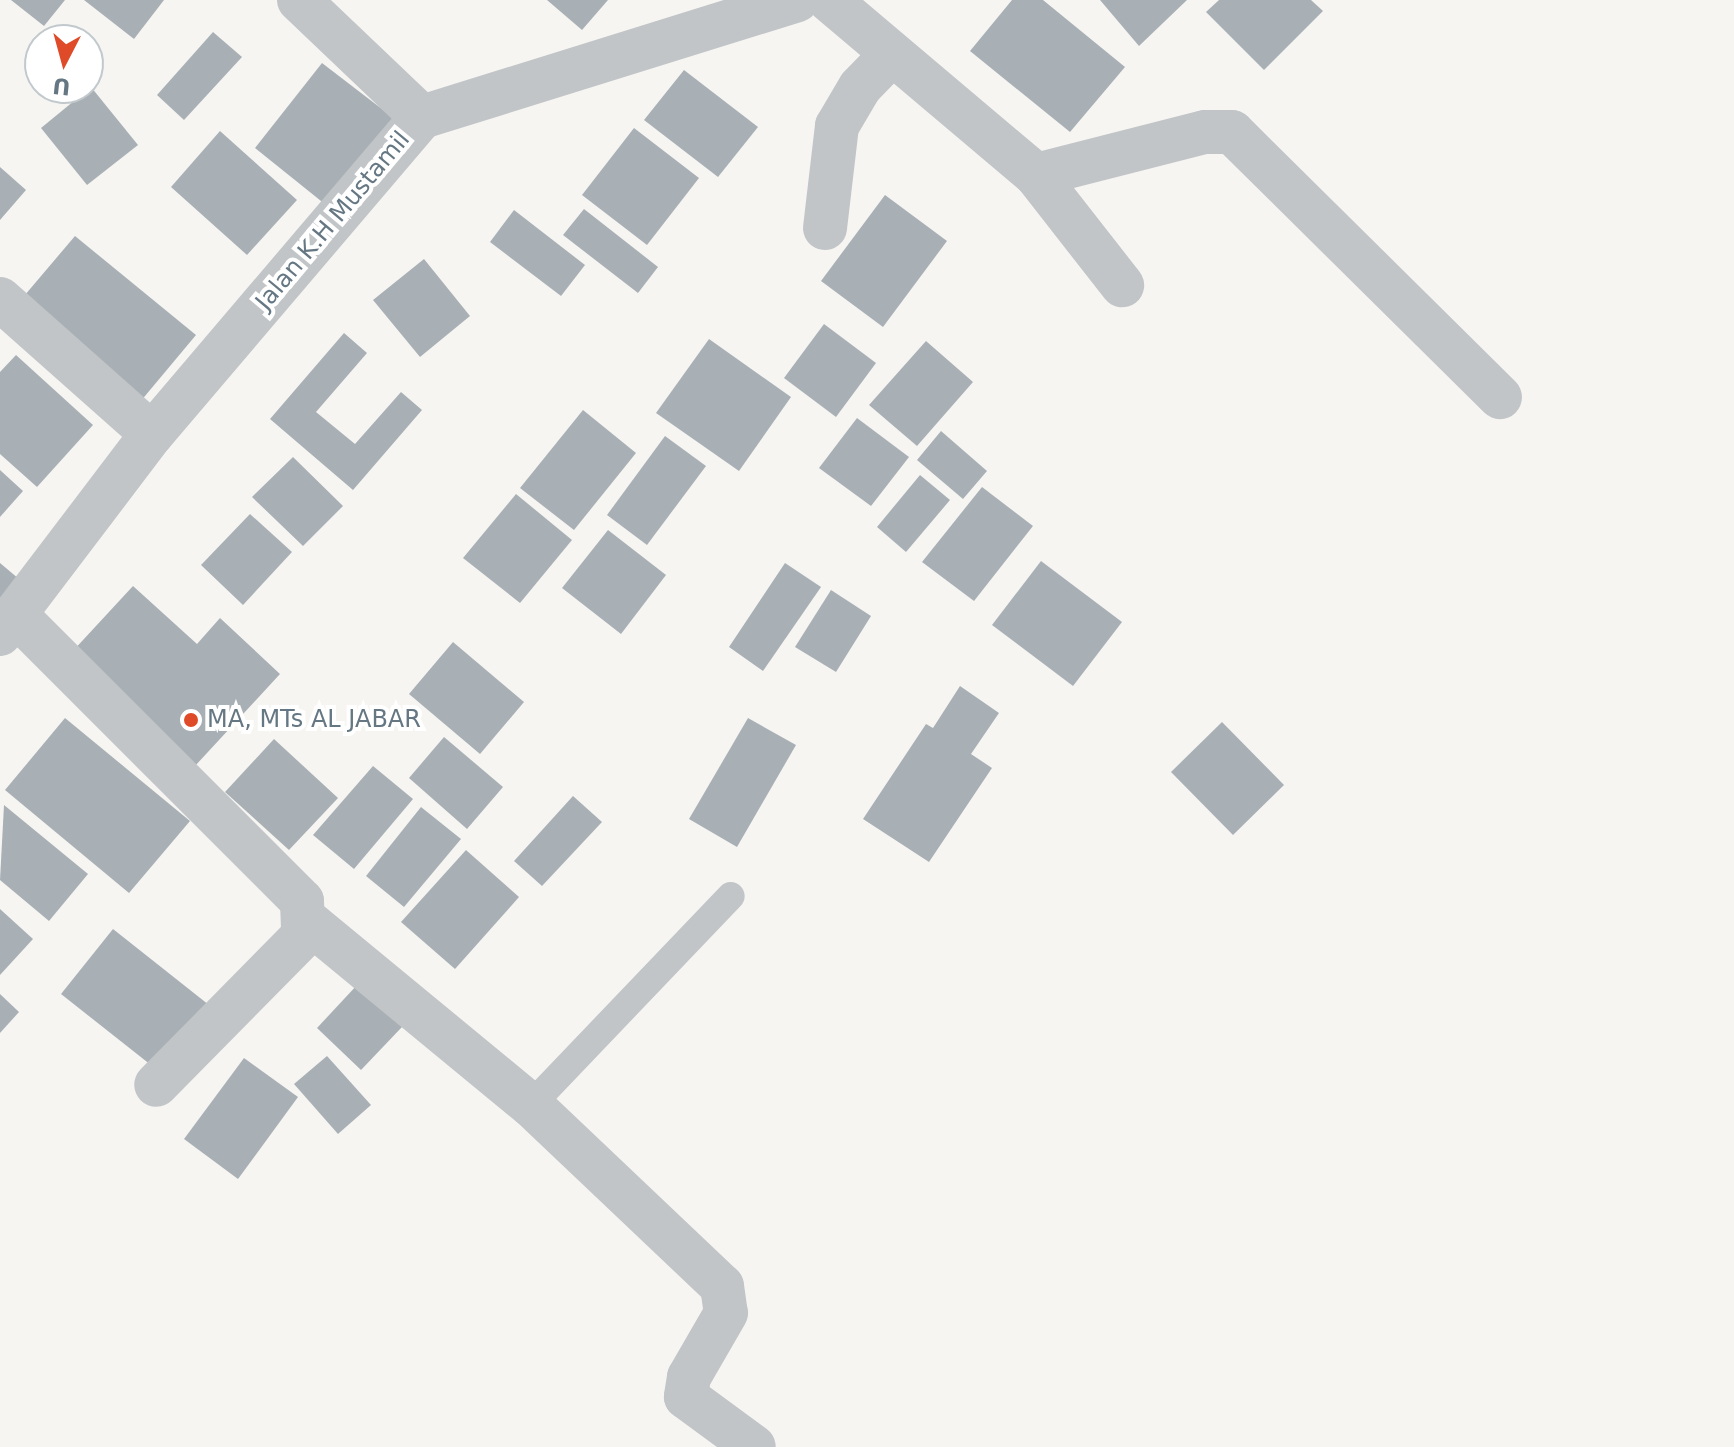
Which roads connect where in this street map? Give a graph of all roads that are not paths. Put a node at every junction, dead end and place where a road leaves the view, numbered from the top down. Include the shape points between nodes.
1 (299, 0) edge
2 (797, 0) edge
3 (829, 0) edge
4 (892, 54) junction
5 (422, 117) junction
6 (1036, 175) junction
7 (825, 228) dead end
8 (1122, 285) dead end
9 (0, 299) edge
10 (1500, 397) dead end
11 (152, 434) junction
12 (8, 625) edge
13 (731, 896) dead end
14 (305, 919) junction
15 (156, 1085) dead end
16 (531, 1105) junction
17 (754, 1447) edge

1 - 5 street
2 - 5 street, Jalan K.H Mustamil
3 - 4 street
4 - 6 street
4 - 7 street via 860,87 837,126
5 - 11 street, Jalan K.H Mustamil
6 - 8 street
6 - 10 street via 1205,132 1232,132
9 - 11 street
11 - 12 street, Jalan K.H Mustamil
12 - 14 street via 302,901
13 - 16 lane
14 - 15 street via 303,936
14 - 16 street
16 - 17 street via 722,1286 726,1313 689,1377 686,1397

